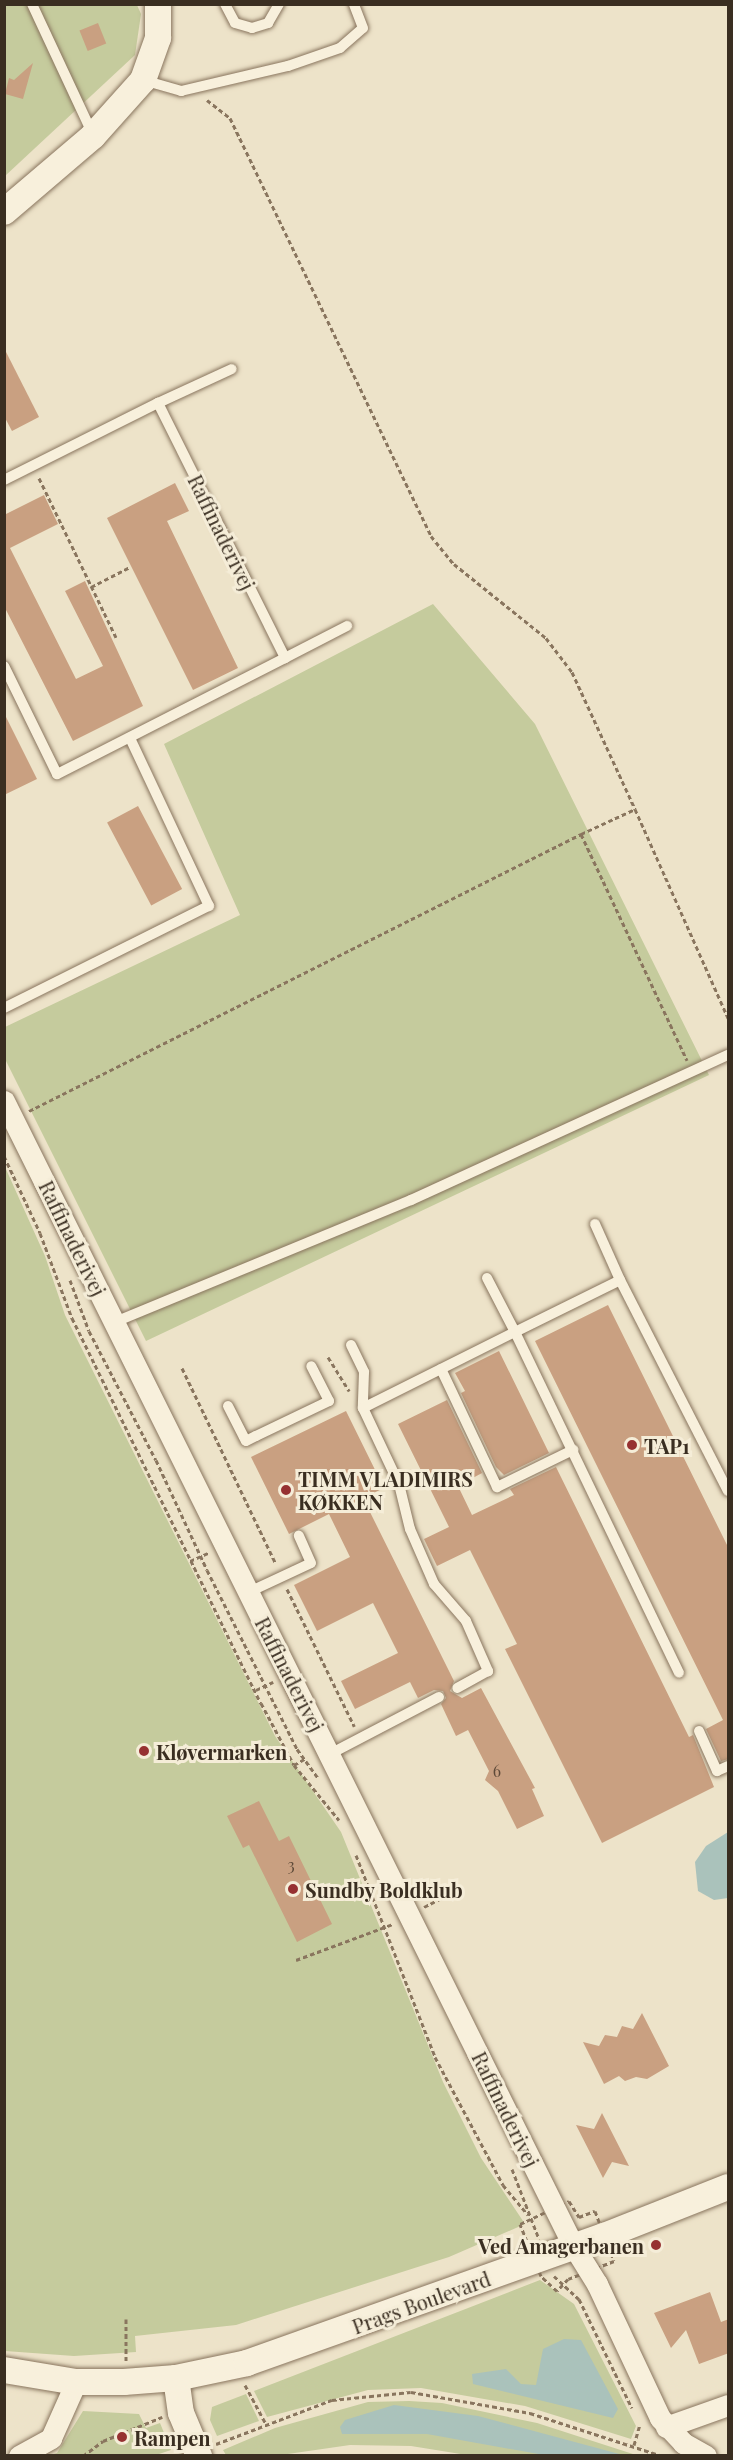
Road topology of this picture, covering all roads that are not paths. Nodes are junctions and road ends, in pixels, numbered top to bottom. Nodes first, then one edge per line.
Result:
1 (32, 4) edge
2 (158, 4) edge
3 (225, 4) edge
4 (279, 4) edge
5 (354, 4) edge
6 (143, 81) junction
7 (93, 136) junction
8 (4, 212) edge
9 (232, 369) dead end
10 (158, 403) junction
11 (4, 480) edge
12 (347, 626) dead end
13 (285, 658) junction
14 (4, 666) edge
15 (130, 738) junction
16 (4, 1008) edge
17 (729, 1055) edge
18 (4, 1101) edge
19 (595, 1224) dead end
20 (487, 1278) dead end
21 (620, 1280) junction
22 (115, 1322) junction
23 (514, 1332) junction
24 (351, 1345) dead end
25 (311, 1366) dead end
26 (441, 1369) junction
27 (228, 1406) dead end
28 (363, 1408) junction
29 (573, 1450) junction
30 (729, 1491) edge
31 (299, 1536) dead end
32 (249, 1592) junction
33 (679, 1673) dead end
34 (457, 1688) dead end
35 (439, 1697) dead end
36 (699, 1731) dead end
37 (330, 1754) junction
38 (729, 1766) edge
39 (729, 2187) edge
40 (574, 2247) junction
41 (4, 2370) edge
42 (177, 2378) junction
43 (76, 2382) junction
44 (729, 2405) edge
45 (666, 2427) junction
46 (195, 2454) edge
47 (19, 2456) edge
48 (706, 2456) edge

1 - 7 lane
2 - 6 street
3 - 4 lane
5 - 6 lane
6 - 7 street
7 - 8 street
9 - 10 lane
10 - 11 lane
10 - 13 lane, Raffinaderivej
12 - 13 lane
13 - 15 lane
14 - 15 lane
15 - 16 lane
17 - 22 lane
18 - 22 street, Raffinaderivej
19 - 21 lane
20 - 23 lane
21 - 23 lane
21 - 30 lane
22 - 32 street, Raffinaderivej
23 - 26 lane
23 - 29 lane
24 - 28 lane
25 - 27 lane
26 - 28 lane
26 - 29 lane
28 - 34 lane
29 - 33 lane
31 - 32 lane
32 - 37 street, Raffinaderivej
35 - 37 lane
36 - 38 lane
37 - 40 street, Raffinaderivej
39 - 40 street, Prags Boulevard
40 - 42 street, Prags Boulevard
40 - 45 street
41 - 43 street, Prags Boulevard
42 - 43 street, Prags Boulevard
42 - 46 street
43 - 47 street
44 - 45 street
45 - 48 street

